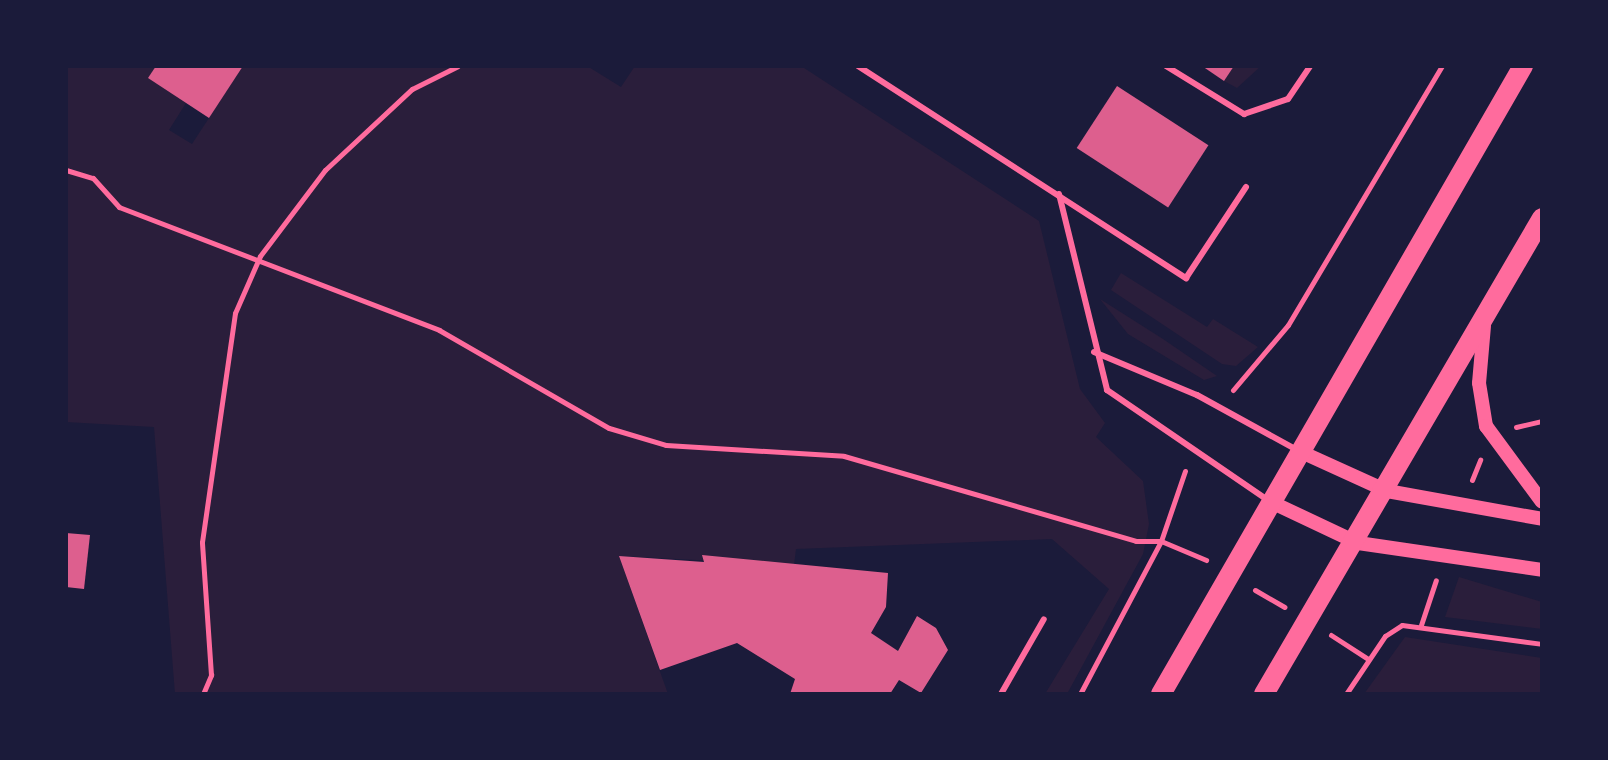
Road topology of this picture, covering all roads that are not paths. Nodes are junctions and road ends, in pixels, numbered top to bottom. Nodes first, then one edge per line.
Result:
1 (858, 66) edge
2 (1166, 66) edge
3 (1310, 66) edge
4 (1523, 66) edge
5 (1246, 187) dead end
6 (1059, 194) junction
7 (1542, 218) edge
8 (1484, 326) junction
9 (1094, 352) junction
10 (1299, 451) junction
11 (1387, 491) junction
12 (1269, 501) junction
13 (1542, 502) edge
14 (1542, 519) edge
15 (1358, 543) junction
16 (1542, 570) edge
17 (1044, 619) dead end
18 (1001, 694) edge
19 (1161, 694) edge
20 (1264, 694) edge

1 - 6 lane
2 - 3 lane
4 - 10 main road
5 - 6 lane
6 - 9 lane
7 - 8 main road
8 - 11 main road
8 - 13 street
9 - 10 lane
9 - 12 lane
10 - 11 street
10 - 12 main road
11 - 14 street
11 - 15 main road
12 - 15 street
12 - 19 main road
15 - 16 street
15 - 20 main road
17 - 18 lane

